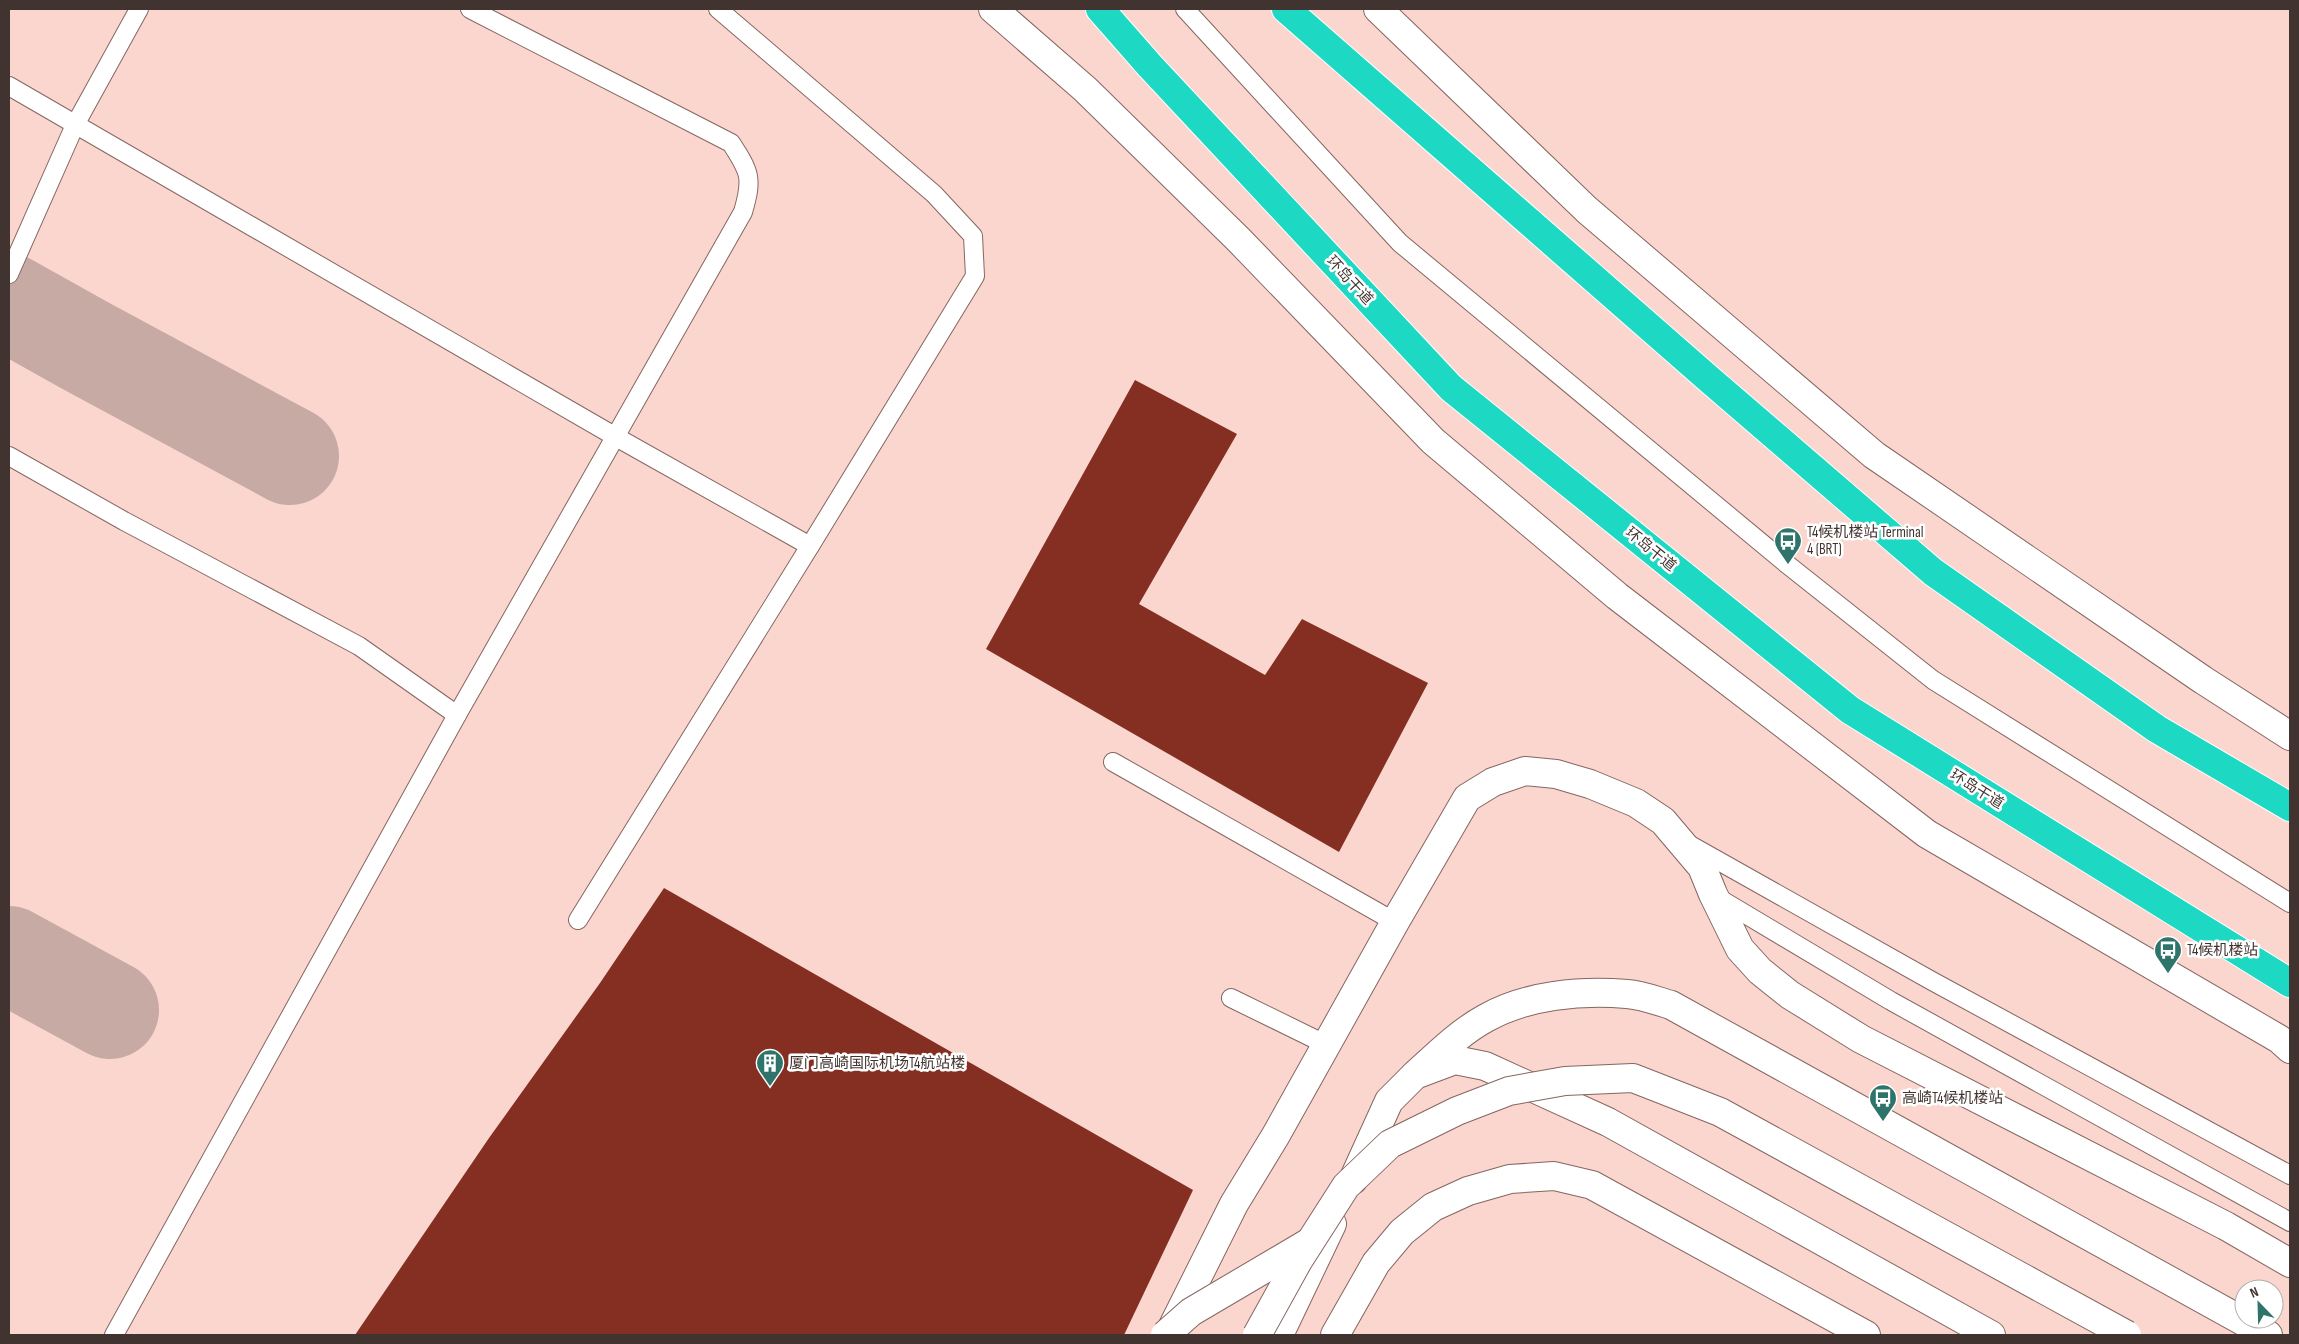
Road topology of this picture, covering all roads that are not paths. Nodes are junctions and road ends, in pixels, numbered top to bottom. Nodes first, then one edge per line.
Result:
1 (139, 9) edge
2 (470, 9) edge
3 (718, 9) edge
4 (993, 9) edge
5 (1100, 9) edge
6 (1185, 9) edge
7 (1286, 9) edge
8 (1378, 9) edge
9 (9, 86) edge
10 (75, 125) junction
11 (9, 274) edge
12 (616, 437) junction
13 (9, 456) edge
14 (810, 546) junction
15 (457, 715) junction
16 (2290, 736) edge
17 (1113, 762) dead end
18 (2290, 807) edge
19 (1680, 840) junction
20 (1712, 894) junction
21 (2290, 903) edge
22 (578, 920) dead end
23 (1395, 922) junction
24 (2290, 983) edge
25 (1231, 998) dead end
26 (2286, 1036) edge
27 (1327, 1045) junction
28 (1415, 1075) junction
29 (2290, 1175) edge
30 (2290, 1222) edge
31 (1312, 1241) junction
32 (2290, 1263) edge
33 (114, 1335) edge
34 (1167, 1335) edge
35 (1257, 1335) edge
36 (1279, 1335) edge
37 (1335, 1335) edge
38 (1866, 1335) edge
39 (1992, 1335) edge
40 (2127, 1335) edge
41 (2268, 1335) edge

1 - 10 lane
2 - 12 lane
3 - 14 lane
4 - 26 street
5 - 24 highway, 环岛干道
6 - 21 lane
7 - 18 highway
8 - 16 street
9 - 10 lane
10 - 11 lane
10 - 12 lane
12 - 14 lane
12 - 15 lane
13 - 15 lane
14 - 22 lane
15 - 33 lane
17 - 23 lane
19 - 20 street
19 - 23 street
19 - 29 lane
20 - 30 lane
20 - 32 street
23 - 27 street
25 - 27 lane
27 - 34 street
28 - 36 street
28 - 39 street
28 - 41 street
31 - 34 street, bridge
31 - 35 street, bridge
31 - 40 street, bridge
37 - 38 street

